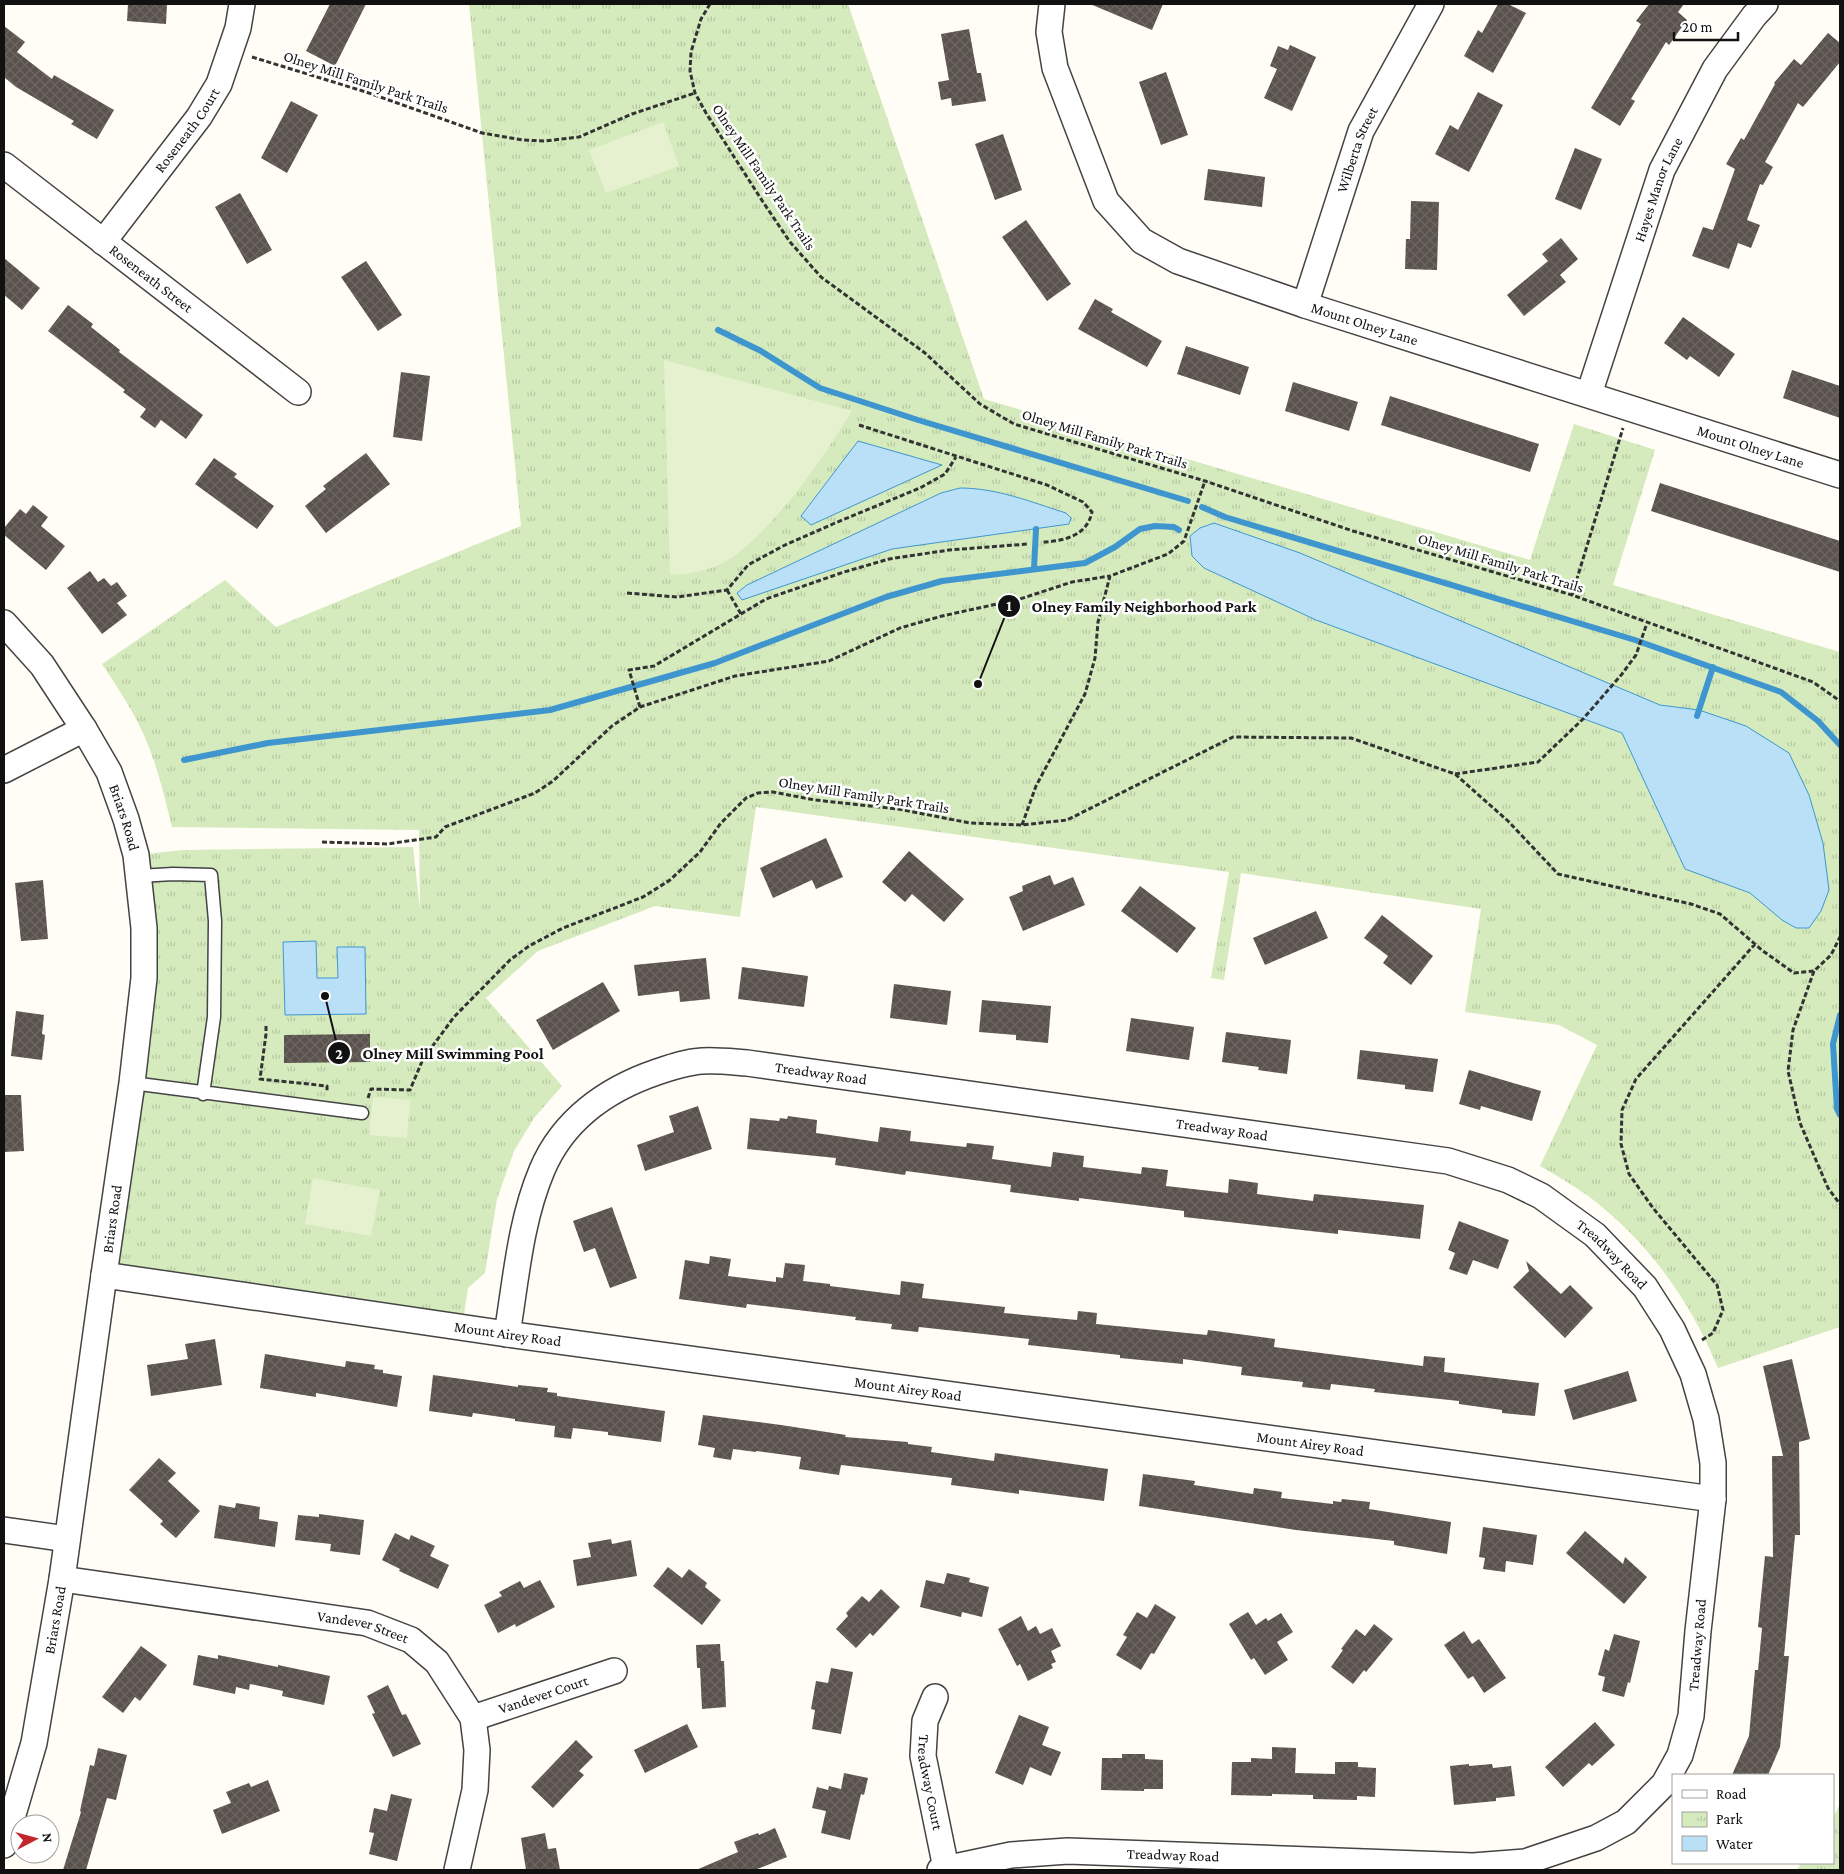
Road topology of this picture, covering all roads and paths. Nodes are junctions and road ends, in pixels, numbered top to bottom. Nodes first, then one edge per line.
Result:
1 (242, 4) edge
2 (710, 4) edge
3 (1052, 4) edge
4 (1431, 4) edge
5 (1765, 4) edge
6 (230, 50) junction
7 (695, 93) junction
8 (4, 165) edge
9 (103, 242) junction
10 (1305, 305) junction
11 (298, 392) dead end
12 (1589, 394) junction
13 (1630, 407) junction
14 (859, 425) dead end
15 (956, 457) junction
16 (1840, 475) edge
17 (1205, 481) junction
18 (1043, 542) dead end
19 (1028, 544) dead end
20 (1110, 576) junction
21 (727, 590) junction
22 (627, 594) dead end
23 (1572, 595) junction
24 (741, 614) junction
25 (4, 623) edge
26 (1647, 623) junction
27 (1840, 701) edge
28 (640, 707) junction
29 (84, 729) junction
30 (4, 770) edge
31 (1455, 774) junction
32 (1022, 825) junction
33 (322, 842) dead end
34 (139, 876) junction
35 (1840, 937) edge
36 (1755, 944) junction
37 (1814, 971) junction
38 (266, 1026) dead end
39 (132, 1083) junction
40 (203, 1094) junction
41 (325, 1108) junction
42 (362, 1113) joint
43 (1840, 1204) edge
44 (104, 1275) junction
45 (507, 1334) junction
46 (1682, 1352) junction
47 (1713, 1499) junction
48 (4, 1530) edge
49 (67, 1539) junction
50 (62, 1579) junction
51 (614, 1671) dead end
52 (935, 1697) dead end
53 (472, 1718) junction
54 (4, 1845) edge
55 (943, 1869) edge
56 (456, 1870) edge

1 - 6 street, Roseneath Court
2 - 7 path, Olney Mill Family Park Trails
3 - 10 street, Mount Olney Lane
4 - 10 street, Wilberta Street
5 - 12 street, Hayes Manor Lane
6 - 7 path, Olney Mill Family Park Trails
6 - 9 street, Roseneath Court
7 - 17 path, Olney Mill Family Park Trails
8 - 9 street, Roseneath Street
9 - 11 street, Roseneath Street
10 - 12 street, Mount Olney Lane
12 - 13 street, Mount Olney Lane
13 - 16 street, Mount Olney Lane
13 - 23 path
14 - 15 path
15 - 18 path
15 - 21 path
17 - 20 path, Olney Mill Family Park Trails
17 - 23 path, Olney Mill Family Park Trails
19 - 24 path
20 - 28 path, Olney Mill Family Park Trails
20 - 32 path
21 - 22 path
21 - 24 path
23 - 26 path, Olney Mill Family Park Trails
24 - 28 path
25 - 29 street, Briars Road
26 - 27 path, Olney Mill Family Park Trails
26 - 31 path, Olney Mill Family Park Trails
28 - 33 path, Olney Mill Family Park Trails
29 - 30 street
29 - 34 street, Briars Road
31 - 32 path, Olney Mill Family Park Trails
31 - 36 path, Olney Mill Family Park Trails
32 - 42 path, Olney Mill Family Park Trails
34 - 39 street, Briars Road
34 - 40 lane
35 - 37 path
36 - 37 path, Olney Mill Family Park Trails
36 - 46 path
37 - 43 path
38 - 41 path
39 - 40 lane
39 - 44 street, Briars Road
40 - 41 lane
41 - 42 lane
44 - 45 street, Mount Airey Road
44 - 49 street, Briars Road
45 - 46 street, Treadway Road
45 - 47 street, Mount Airey Road
46 - 47 street, Treadway Road
47 - 55 street, Treadway Road
48 - 49 street
49 - 50 street, Briars Road
50 - 53 street, Vandever Street
50 - 54 street, Briars Road
51 - 53 street, Vandever Court
52 - 55 street, Treadway Court
53 - 56 street, Vandever Street

